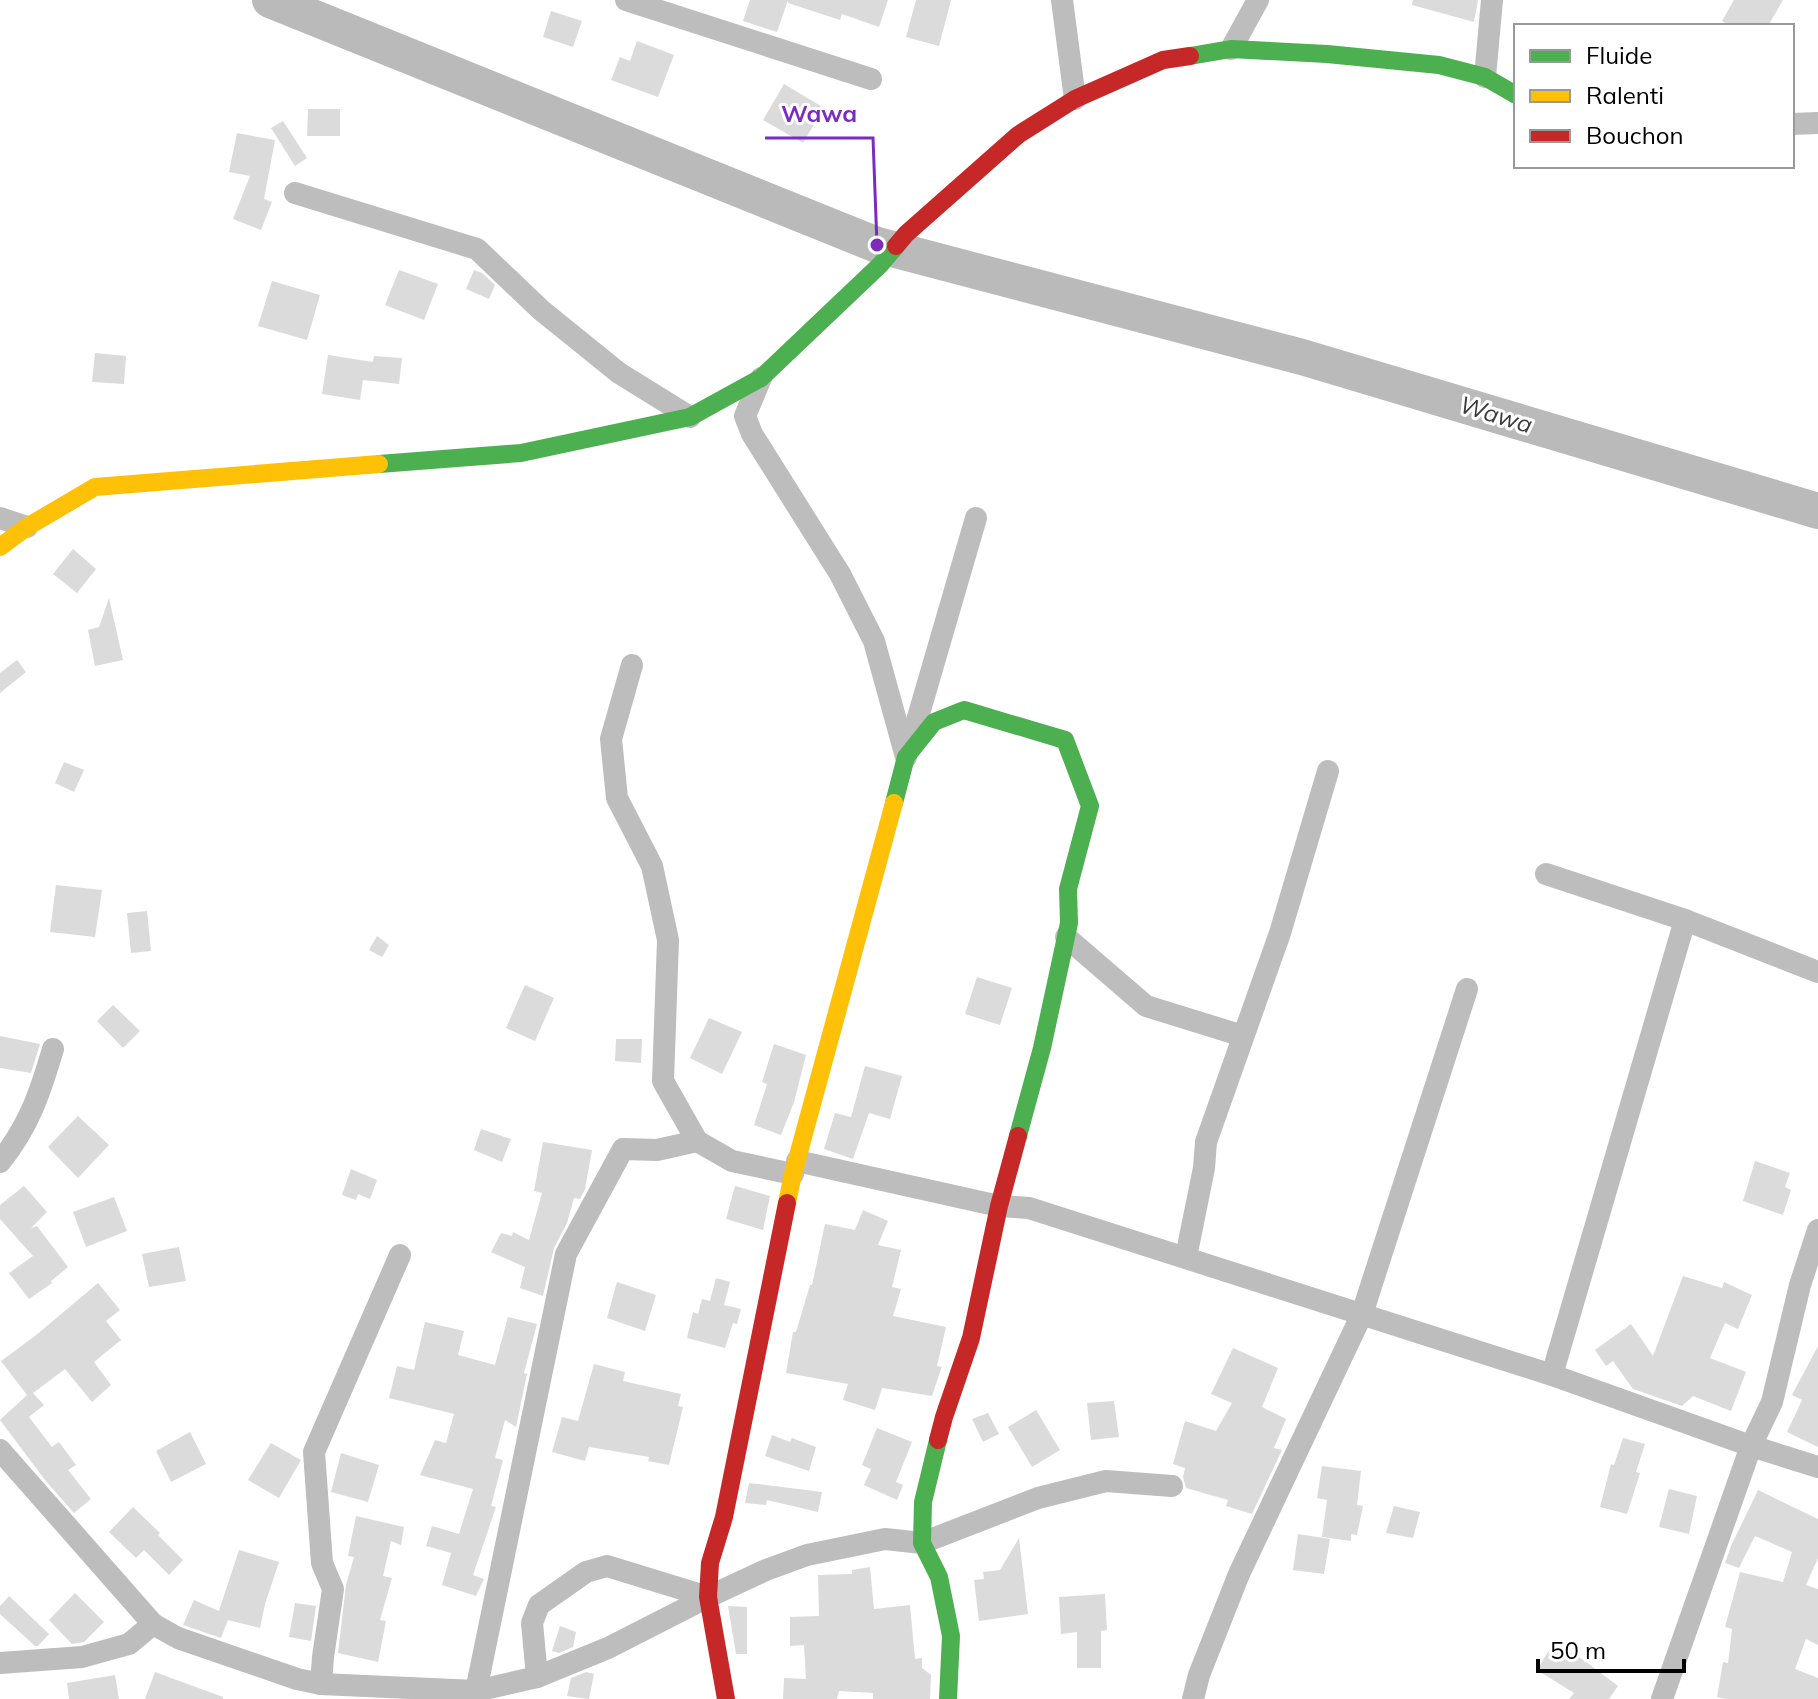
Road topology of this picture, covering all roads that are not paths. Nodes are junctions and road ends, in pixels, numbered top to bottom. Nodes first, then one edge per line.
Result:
1 (626, 0) edge
2 (1062, 0) edge
3 (1258, 0) edge
4 (1492, 0) edge
5 (1231, 49) junction
6 (1485, 77) junction
7 (871, 79) dead end
8 (1514, 94) edge
9 (1075, 99) junction
10 (1818, 123) edge
11 (1794, 124) edge
12 (295, 193) dead end
13 (761, 378) junction
14 (690, 417) junction
15 (0, 518) edge
16 (976, 518) dead end
17 (27, 527) junction
18 (0, 547) edge
19 (632, 665) dead end
20 (906, 757) junction
21 (1328, 771) dead end
22 (1546, 874) dead end
23 (1685, 920) junction
24 (1066, 937) junction
25 (1818, 972) edge
26 (1467, 989) dead end
27 (1243, 1036) junction
28 (53, 1049) dead end
29 (697, 1141) junction
30 (0, 1162) edge
31 (795, 1168) junction
32 (999, 1206) junction
33 (1818, 1230) edge
34 (400, 1255) dead end
35 (1186, 1257) junction
36 (1362, 1314) junction
37 (1552, 1375) junction
38 (1751, 1446) junction
39 (0, 1450) edge
40 (1818, 1467) edge
41 (1172, 1486) dead end
42 (922, 1543) junction
43 (708, 1597) junction
44 (153, 1624) junction
45 (0, 1663) edge
46 (537, 1677) junction
47 (321, 1684) junction
48 (476, 1691) junction
49 (513, 1691) edge
50 (726, 1699) edge
51 (948, 1699) edge
52 (1193, 1699) edge
53 (1662, 1699) edge

1 - 7 street
2 - 9 street
3 - 5 street
4 - 6 street
5 - 6 street
5 - 9 street
6 - 8 street
9 - 13 street
10 - 11 street
12 - 14 street
13 - 14 street
13 - 20 street
14 - 17 street
15 - 17 street
16 - 20 street
17 - 18 street
19 - 29 street
20 - 24 street
20 - 31 street
21 - 27 street
22 - 23 street
23 - 25 street
23 - 37 street
24 - 27 street
24 - 32 street
26 - 36 street
27 - 35 street
28 - 30 street
29 - 31 street
29 - 48 street
31 - 32 street
31 - 43 street
32 - 35 street
32 - 42 street
33 - 38 street
34 - 47 street
35 - 36 street
36 - 37 street
36 - 52 street
37 - 38 street
38 - 40 street
38 - 53 street
39 - 44 street
41 - 42 street
42 - 43 street
42 - 51 street
43 - 46 street
43 - 46 street
43 - 50 street
44 - 45 street
44 - 47 street
46 - 49 street
47 - 48 street
48 - 49 street

